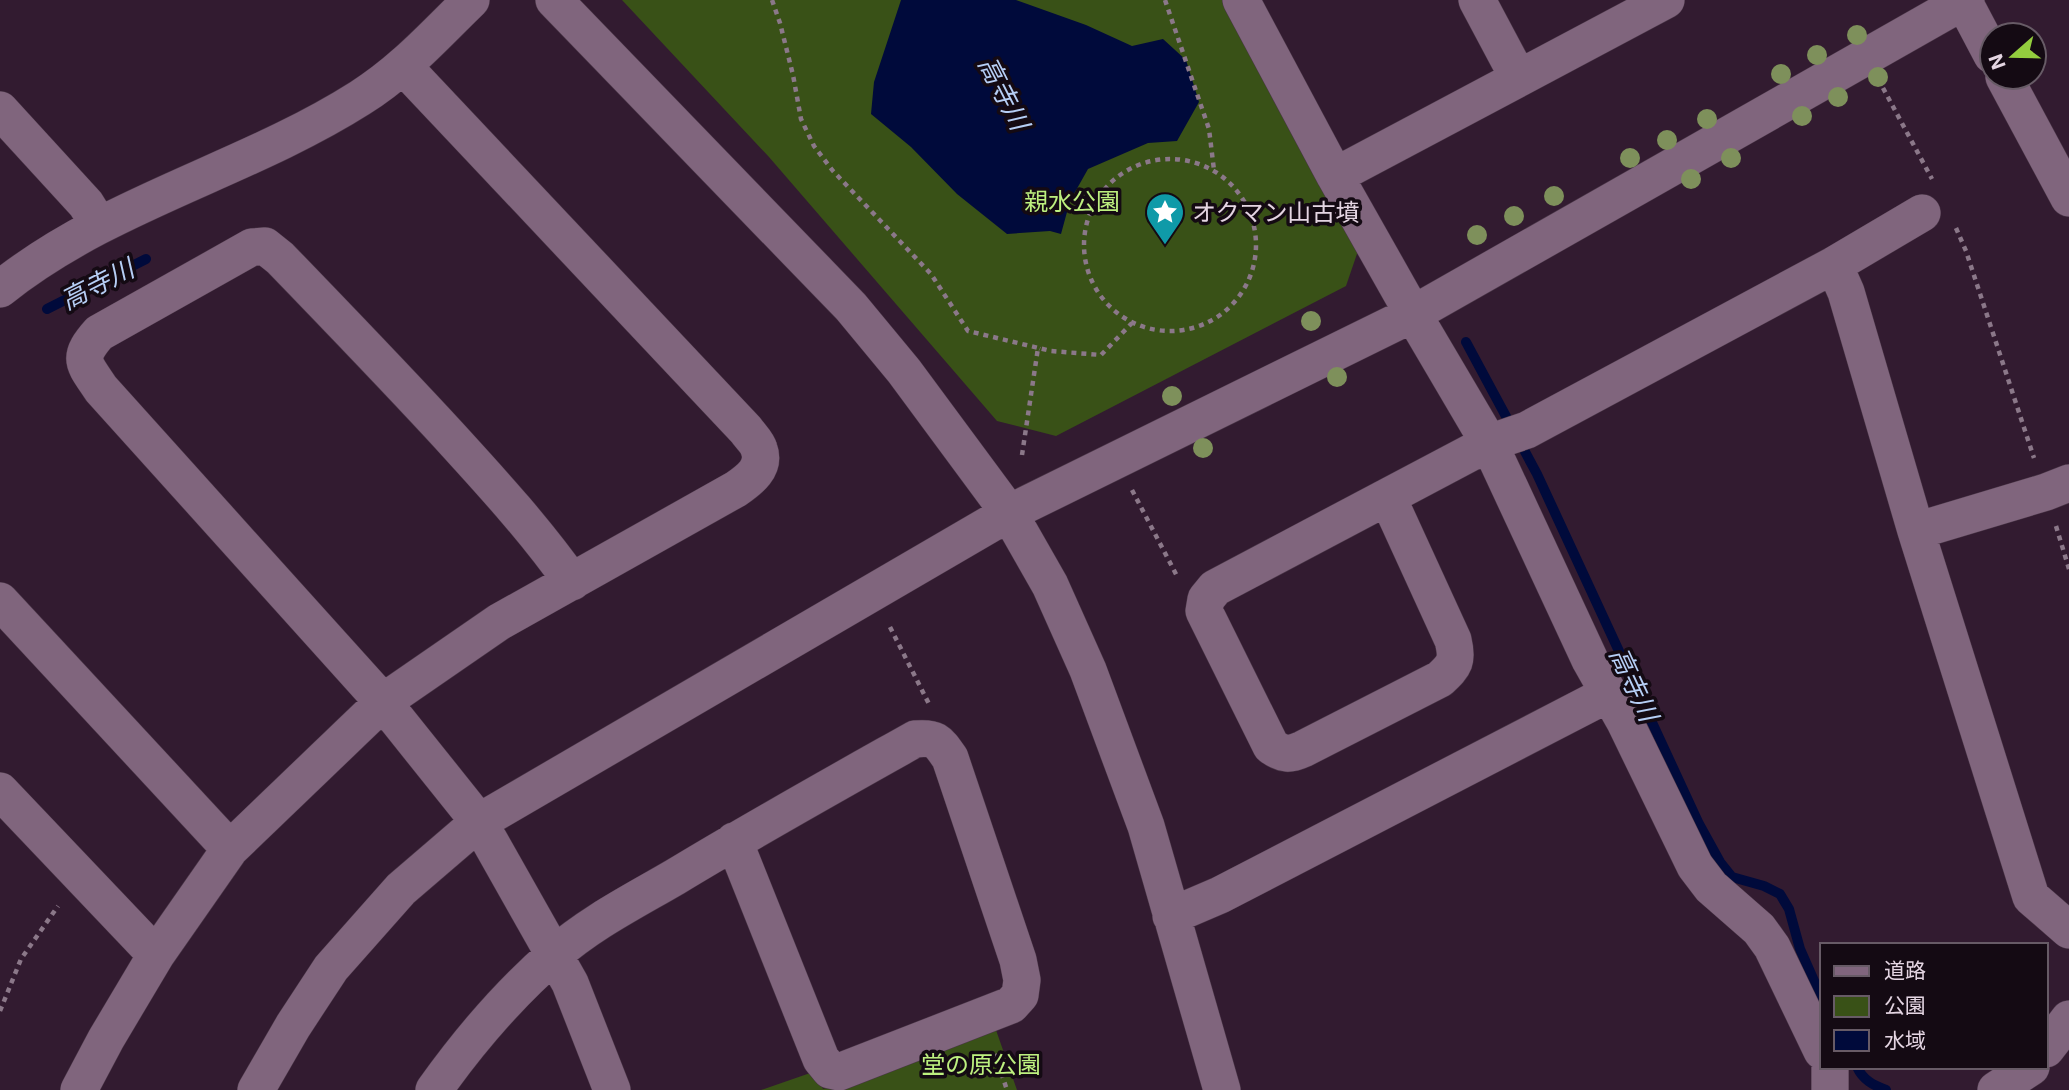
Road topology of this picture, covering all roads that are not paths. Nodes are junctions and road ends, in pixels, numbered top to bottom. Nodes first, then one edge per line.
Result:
1 (471, 0) edge
2 (554, 0) edge
3 (1241, 0) edge
4 (1477, 0) edge
5 (1666, 0) edge
6 (1964, 0) edge
7 (1978, 28) edge
8 (404, 67) junction
9 (1518, 77) junction
10 (2012, 91) edge
11 (6, 130) edge
12 (1335, 176) junction
13 (2069, 198) edge
14 (1938, 210) road end
15 (99, 225) junction
16 (1834, 265) junction
17 (0, 289) edge
18 (1412, 314) junction
19 (1489, 443) junction
20 (2057, 488) edge
21 (1388, 498) junction
22 (1009, 513) junction
23 (1916, 531) junction
24 (572, 582) junction
25 (0, 601) edge
26 (1608, 695) junction
27 (383, 702) junction
28 (1, 795) edge
29 (479, 821) junction
30 (734, 841) junction
31 (230, 849) junction
32 (1171, 916) junction
33 (2069, 930) edge
34 (555, 954) junction
35 (156, 955) junction
36 (2069, 1019) edge
37 (2048, 1046) edge
38 (1820, 1047) edge
39 (1830, 1069) edge
40 (2028, 1069) edge
41 (79, 1090) edge
42 (257, 1090) edge
43 (434, 1090) edge
44 (612, 1090) edge
45 (1222, 1090) edge
46 (1830, 1090) edge
47 (1996, 1090) edge

1 - 8 street
2 - 22 street
3 - 12 street
4 - 9 street
5 - 9 street
6 - 7 street
6 - 18 street
8 - 15 street
8 - 24 street
9 - 12 street
10 - 13 street
11 - 15 street
12 - 18 street
14 - 16 street
15 - 17 street
16 - 19 street
16 - 23 street
18 - 19 street
18 - 22 street
19 - 21 street
19 - 26 street
20 - 23 street
21 - 21 street
22 - 29 street
22 - 32 street
23 - 33 street
24 - 27 street
24 - 27 street
25 - 31 street
26 - 32 street
26 - 38 street
27 - 29 street
27 - 31 street
28 - 35 street
29 - 34 street
29 - 42 street
30 - 30 street
30 - 34 street
31 - 35 street
32 - 45 street
34 - 43 street
34 - 44 street
35 - 41 street
36 - 37 street
39 - 46 street
40 - 47 street

